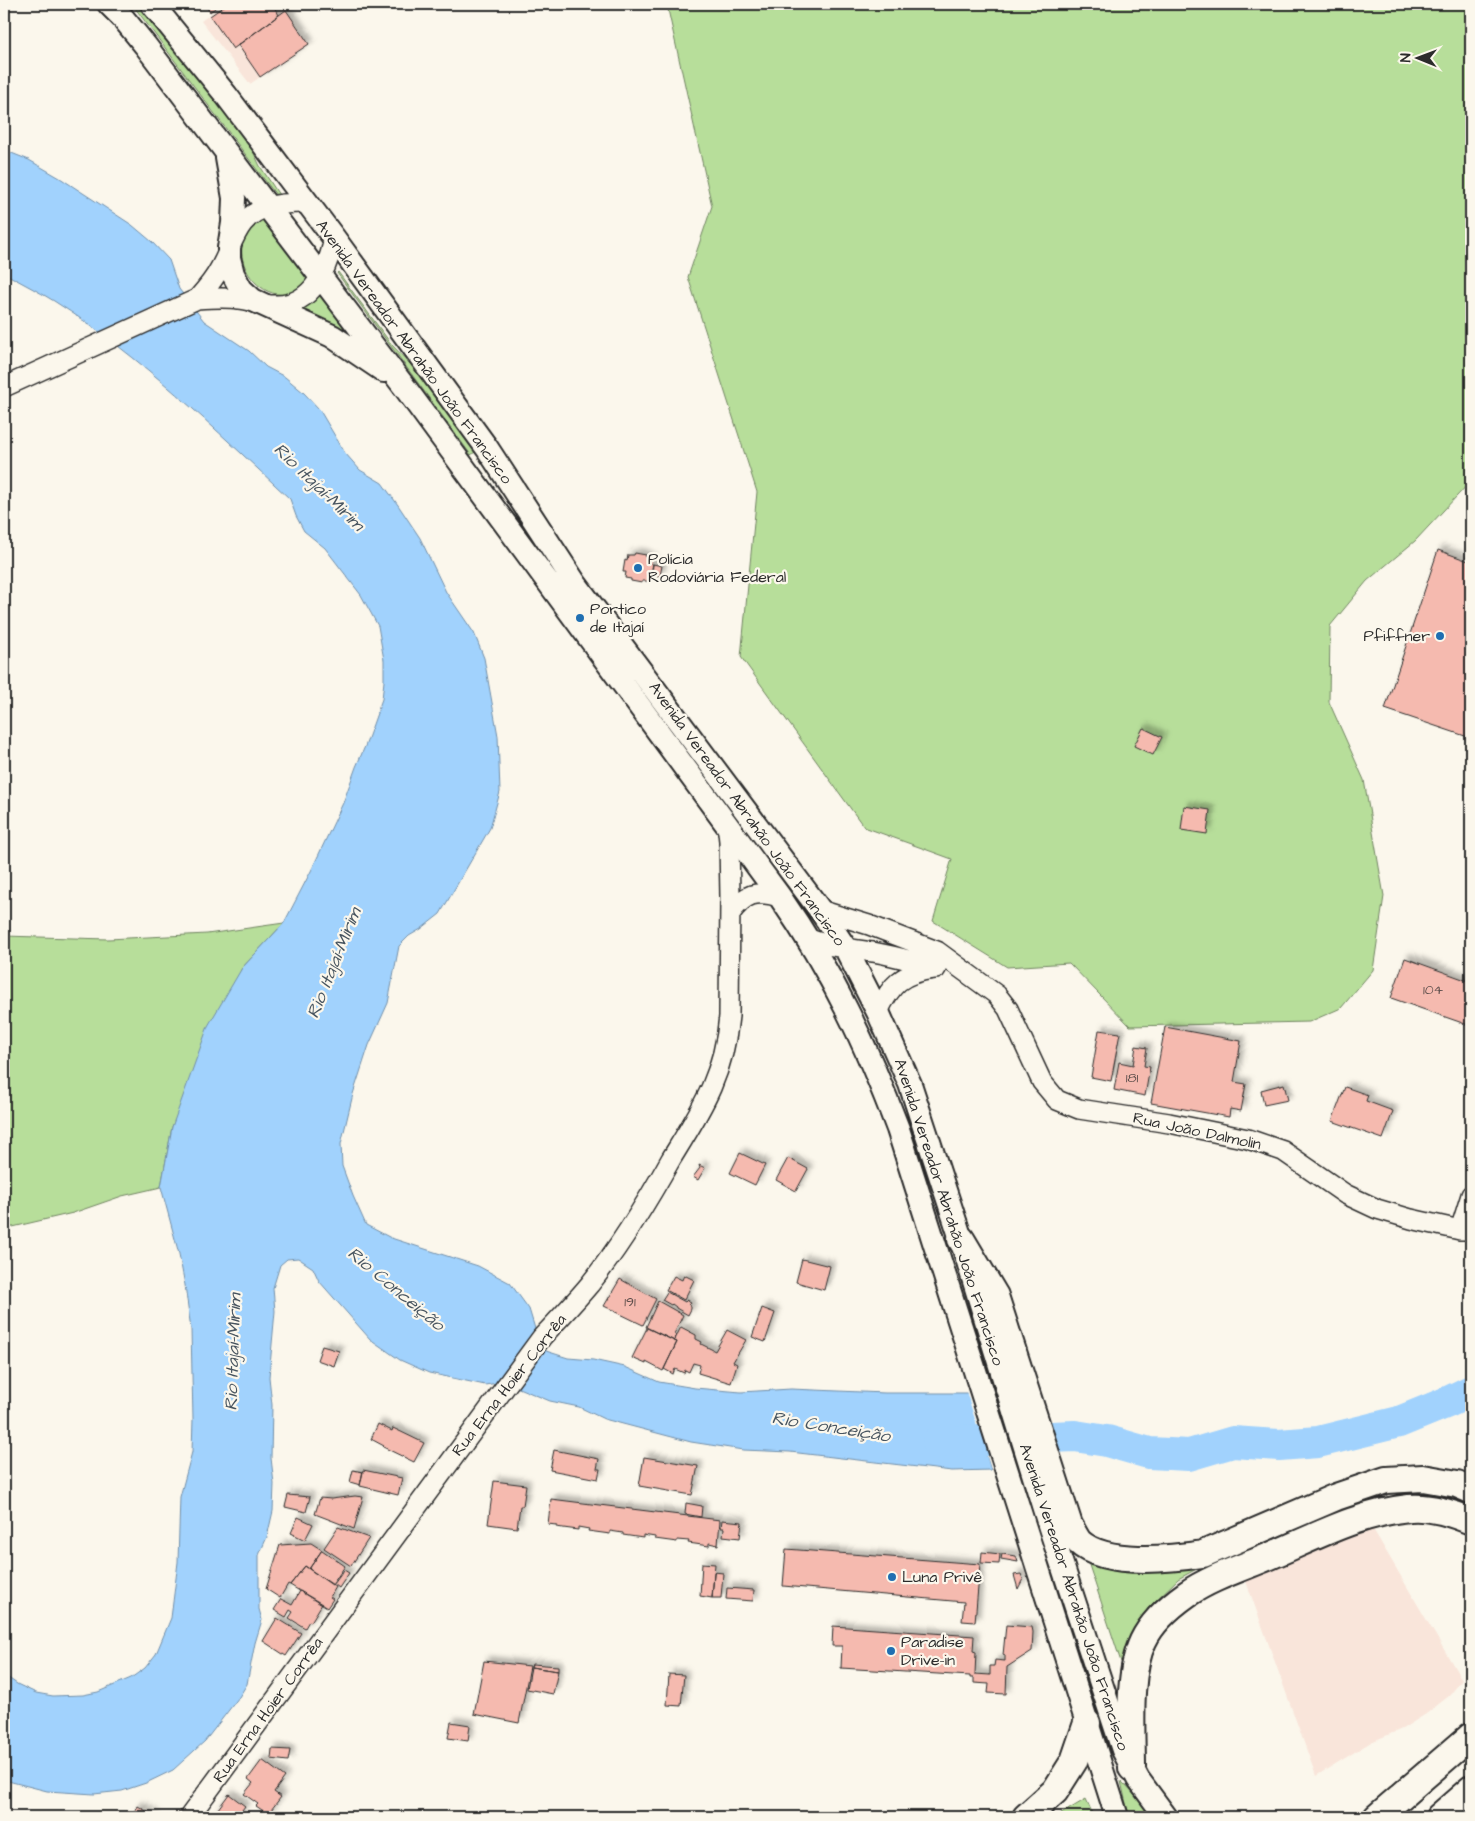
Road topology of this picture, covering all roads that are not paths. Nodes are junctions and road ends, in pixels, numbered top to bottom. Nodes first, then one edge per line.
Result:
1 (109, 4) edge
2 (152, 4) edge
3 (223, 148) junction
4 (306, 202) junction
5 (267, 207) junction
6 (334, 238) junction
7 (229, 248) junction
8 (321, 276) junction
9 (191, 302) junction
10 (261, 303) junction
11 (4, 387) edge
12 (406, 389) junction
13 (727, 822) junction
14 (780, 897) junction
15 (820, 910) junction
16 (730, 914) junction
17 (809, 939) junction
18 (846, 949) junction
19 (936, 969) junction
20 (972, 978) junction
21 (878, 1012) junction
22 (1471, 1195) edge
23 (1466, 1230) edge
24 (961, 1239) joint
25 (1048, 1489) junction
26 (1471, 1490) edge
27 (1471, 1520) edge
28 (1087, 1723) junction
29 (1471, 1736) edge
30 (1132, 1768) junction
31 (1469, 1791) edge
32 (189, 1817) edge
33 (1026, 1817) edge
34 (1117, 1817) edge
35 (1166, 1817) edge
36 (1377, 1817) edge
37 (1439, 1817) edge

1 - 3 main road, Avenida Vereador Abrahão João Francisco
2 - 4 main road, Avenida Vereador Abrahão João Francisco
3 - 5 main road, Avenida Vereador Abrahão João Francisco
3 - 7 main road
4 - 5 street
4 - 6 main road, Avenida Vereador Abrahão João Francisco
5 - 7 street
5 - 8 main road, Avenida Vereador Abrahão João Francisco
6 - 8 street
6 - 15 main road, Avenida Vereador Abrahão João Francisco
7 - 9 street
7 - 10 main road
8 - 10 street
8 - 12 main road, Avenida Vereador Abrahão João Francisco
9 - 10 street
9 - 11 street
10 - 12 main road
12 - 13 main road, Avenida Vereador Abrahão João Francisco
13 - 14 main road, Avenida Vereador Abrahão João Francisco
13 - 16 street, Rua Erna Hoier Corrêa
14 - 16 street
14 - 17 main road, Avenida Vereador Abrahão João Francisco
15 - 18 main road, Avenida Vereador Abrahão João Francisco
15 - 20 street, Rua João Dalmolin
16 - 32 street, Rua Erna Hoier Corrêa
17 - 18 street, Rua João Dalmolin
17 - 28 main road, Avenida Vereador Abrahão João Francisco
18 - 19 street, Rua João Dalmolin
18 - 21 main road, Avenida Vereador Abrahão João Francisco
19 - 20 street, Rua João Dalmolin
19 - 21 street, Rua João Dalmolin
20 - 23 street, Rua João Dalmolin
21 - 24 main road, Avenida Vereador Abrahão João Francisco
22 - 23 street
24 - 25 highway
25 - 26 highway
25 - 30 main road, Avenida Vereador Abrahão João Francisco
27 - 30 highway
28 - 33 highway
28 - 34 main road, Avenida Vereador Abrahão João Francisco
29 - 36 highway
30 - 35 main road, Avenida Vereador Abrahão João Francisco
31 - 37 highway

